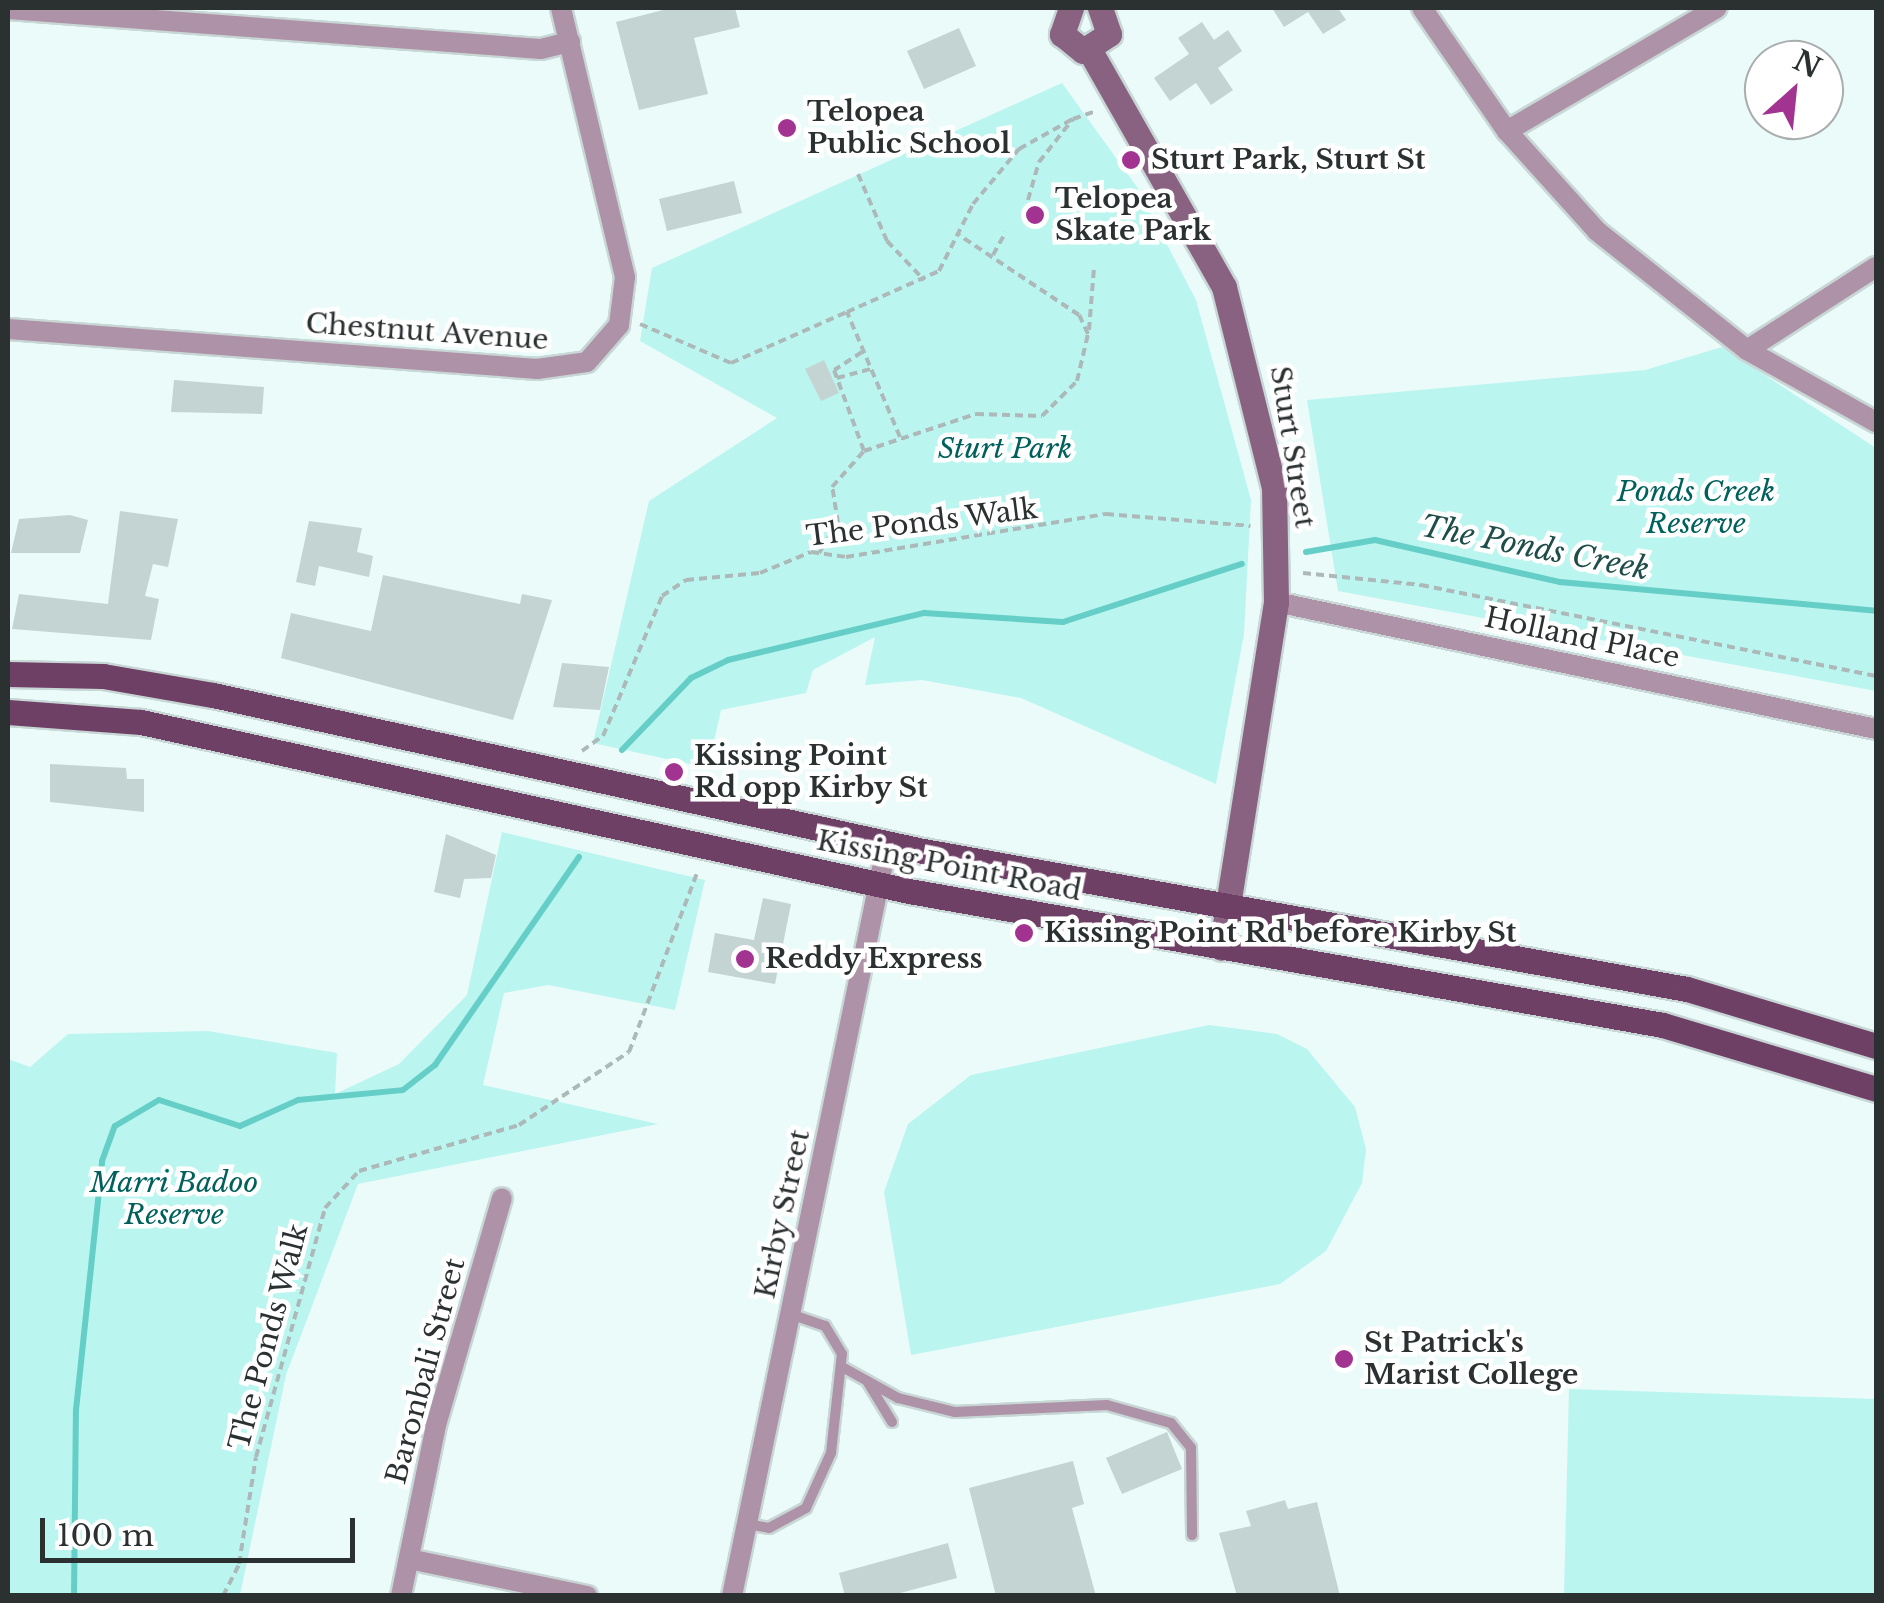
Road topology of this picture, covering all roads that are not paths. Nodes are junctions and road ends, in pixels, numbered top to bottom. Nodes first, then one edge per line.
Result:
1 (562, 8) edge
2 (1422, 8) edge
3 (1717, 8) edge
4 (8, 9) edge
5 (1065, 10) edge
6 (1113, 12) edge
7 (570, 42) junction
8 (1090, 51) junction
9 (1507, 130) junction
10 (1876, 268) edge
11 (8, 329) edge
12 (1747, 350) junction
13 (1876, 422) edge
14 (1276, 602) junction
15 (8, 674) edge
16 (8, 712) edge
17 (1876, 729) edge
18 (887, 844) junction
19 (880, 884) junction
20 (1228, 905) junction
21 (1221, 948) junction
22 (1876, 1046) edge
23 (1876, 1088) edge
24 (502, 1198) dead end
25 (790, 1314) junction
26 (844, 1368) junction
27 (866, 1380) junction
28 (892, 1422) dead end
29 (747, 1524) junction
30 (1192, 1535) dead end
31 (409, 1559) junction
32 (401, 1596) edge
33 (588, 1596) edge
34 (732, 1596) edge

1 - 7 street
2 - 9 street
3 - 9 street
4 - 7 street
5 - 8 street, Sturt Street
6 - 8 street
7 - 11 street, Chestnut Avenue
8 - 14 street, Sturt Street
9 - 12 street
10 - 12 street
12 - 13 street
14 - 17 street, Holland Place
14 - 20 street, Sturt Street
15 - 18 main road, Kissing Point Road
16 - 19 main road, Kissing Point Road
18 - 19 street, Kirby Street
18 - 20 main road, Kissing Point Road
19 - 21 main road, Kissing Point Road
19 - 25 street, Kirby Street
20 - 21 street, Sturt Street
20 - 22 main road, Kissing Point Road
21 - 23 main road, Kissing Point Road
24 - 31 street, Baronbali Street
25 - 26 lane
25 - 29 street, Kirby Street
26 - 27 lane
26 - 29 lane
27 - 28 lane
27 - 30 lane
29 - 34 street, Kirby Street
31 - 32 street, Baronbali Street
31 - 33 street

